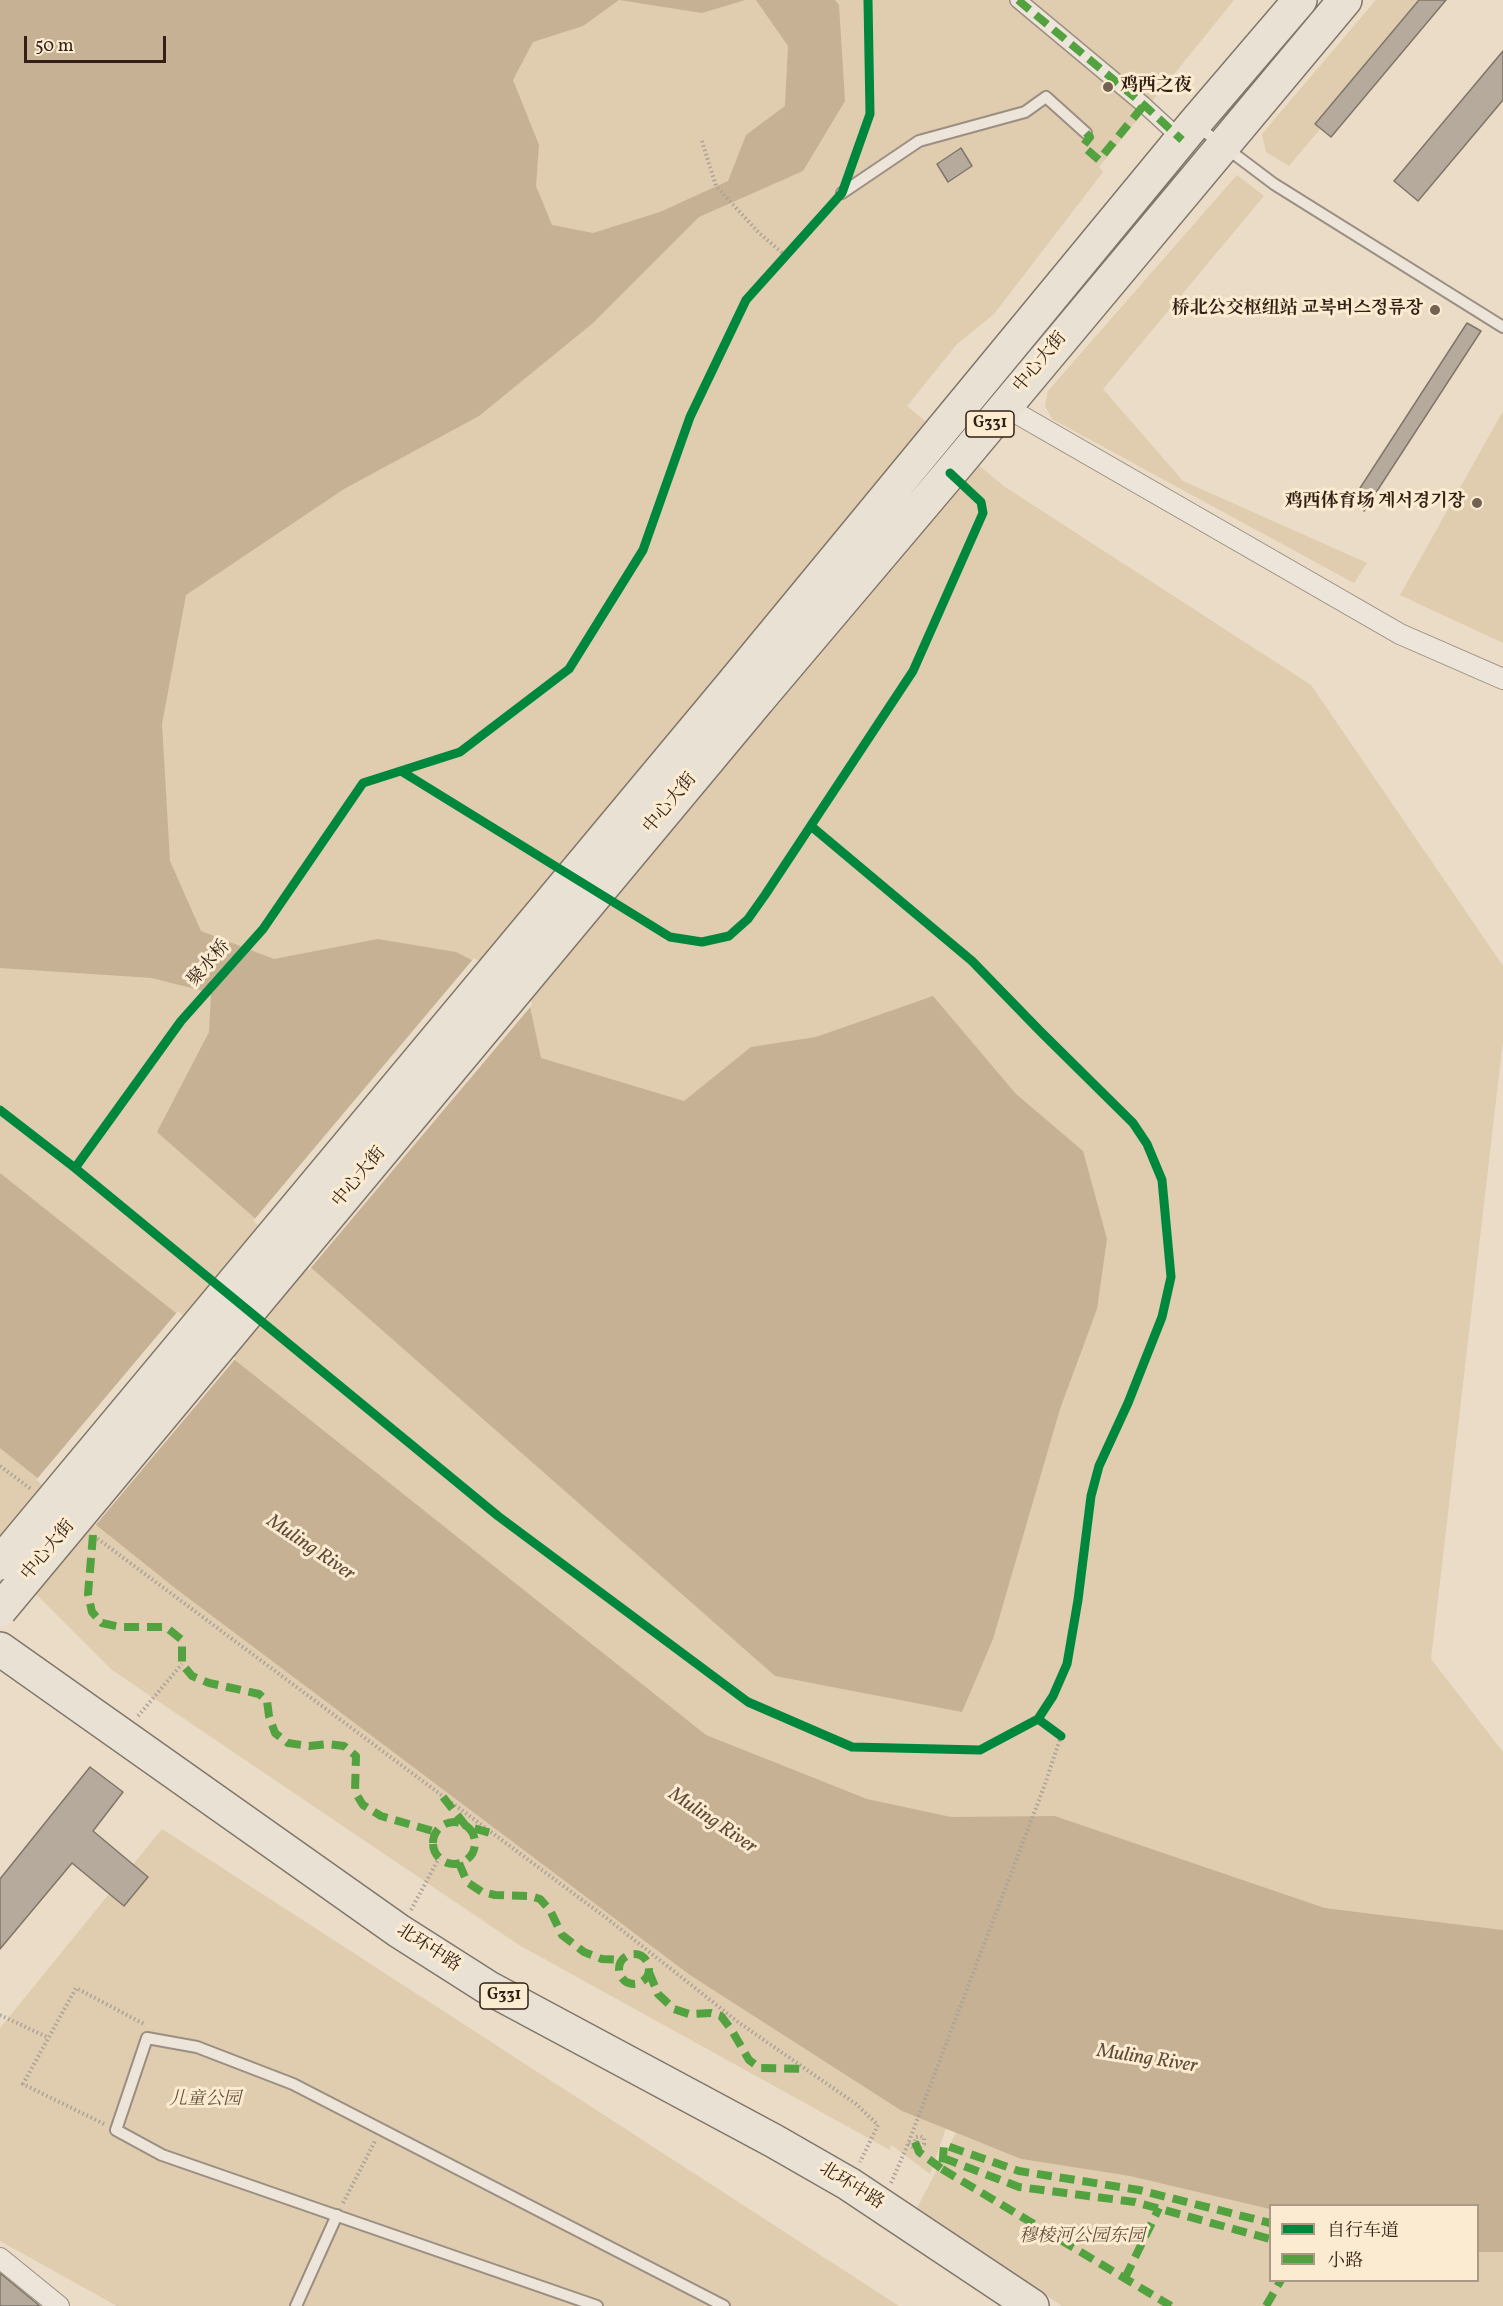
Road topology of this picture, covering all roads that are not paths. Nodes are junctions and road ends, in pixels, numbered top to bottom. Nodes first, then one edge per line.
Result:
1 (1018, 0) edge
2 (1300, 0) edge
3 (1345, 0) edge
4 (1188, 132) junction
5 (1086, 133) dead end
6 (1222, 147) junction
7 (842, 193) dead end
8 (1503, 327) edge
9 (1004, 406) junction
10 (1503, 679) edge
11 (746, 691) junction
12 (0, 1563) edge
13 (0, 1610) edge
14 (0, 1649) edge
15 (0, 1666) edge
16 (337, 2215) junction
17 (0, 2258) edge
18 (59, 2306) edge
19 (296, 2306) edge
20 (597, 2306) edge
21 (724, 2306) edge
22 (999, 2306) edge
23 (1032, 2306) edge

1 - 4 street
2 - 4 highway, 中心大街 / G331
3 - 6 highway, 中心大街 / G331
4 - 6 lane
4 - 11 highway, 中心大街 / G331
5 - 7 lane
6 - 8 lane
6 - 9 highway, 中心大街 / G331
9 - 10 street
9 - 11 highway, 中心大街 / G331
11 - 12 highway, 中心大街, bridge
11 - 13 highway, 中心大街, bridge
14 - 23 highway, 北环中路 / G331
15 - 22 highway, 北环中路 / G331
16 - 19 lane
16 - 20 lane
16 - 21 lane
17 - 18 street

